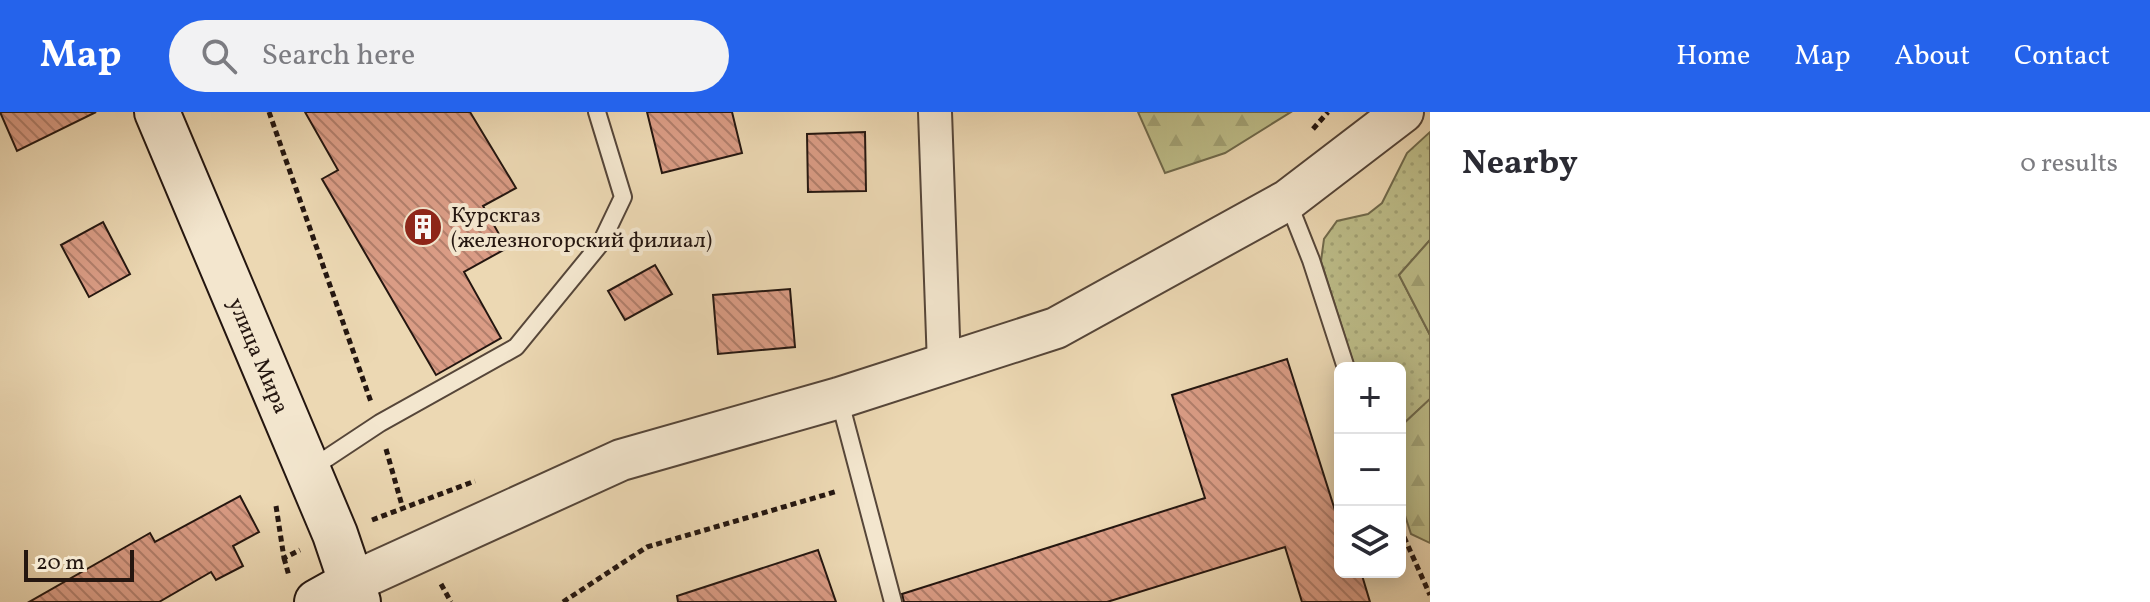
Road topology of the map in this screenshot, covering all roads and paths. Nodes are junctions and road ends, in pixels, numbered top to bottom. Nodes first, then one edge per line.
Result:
1 (157, 112) edge
2 (269, 112) edge
3 (597, 112) edge
4 (935, 112) edge
5 (1328, 112) edge
6 (1403, 112) edge
7 (1308, 135) dead end
8 (1288, 200) junction
9 (1344, 362) edge
10 (944, 365) junction
11 (839, 398) junction
12 (379, 425) junction
13 (308, 471) junction
14 (475, 481) dead end
15 (861, 484) junction
16 (403, 507) junction
17 (1406, 541) edge
18 (415, 552) junction
19 (1430, 595) edge
20 (342, 596) edge
21 (451, 602) edge
22 (563, 602) edge
23 (893, 602) edge

1 - 13 main road, улица Мира
2 - 12 path
3 - 12 lane
4 - 10 street
5 - 7 path
6 - 8 street
8 - 9 lane
8 - 10 street
10 - 11 street
11 - 15 lane
11 - 18 street
12 - 13 lane
12 - 16 path
13 - 20 main road, улица Мира
14 - 16 path
15 - 22 path
15 - 23 lane
16 - 18 path
17 - 19 path
18 - 20 street
18 - 21 path

